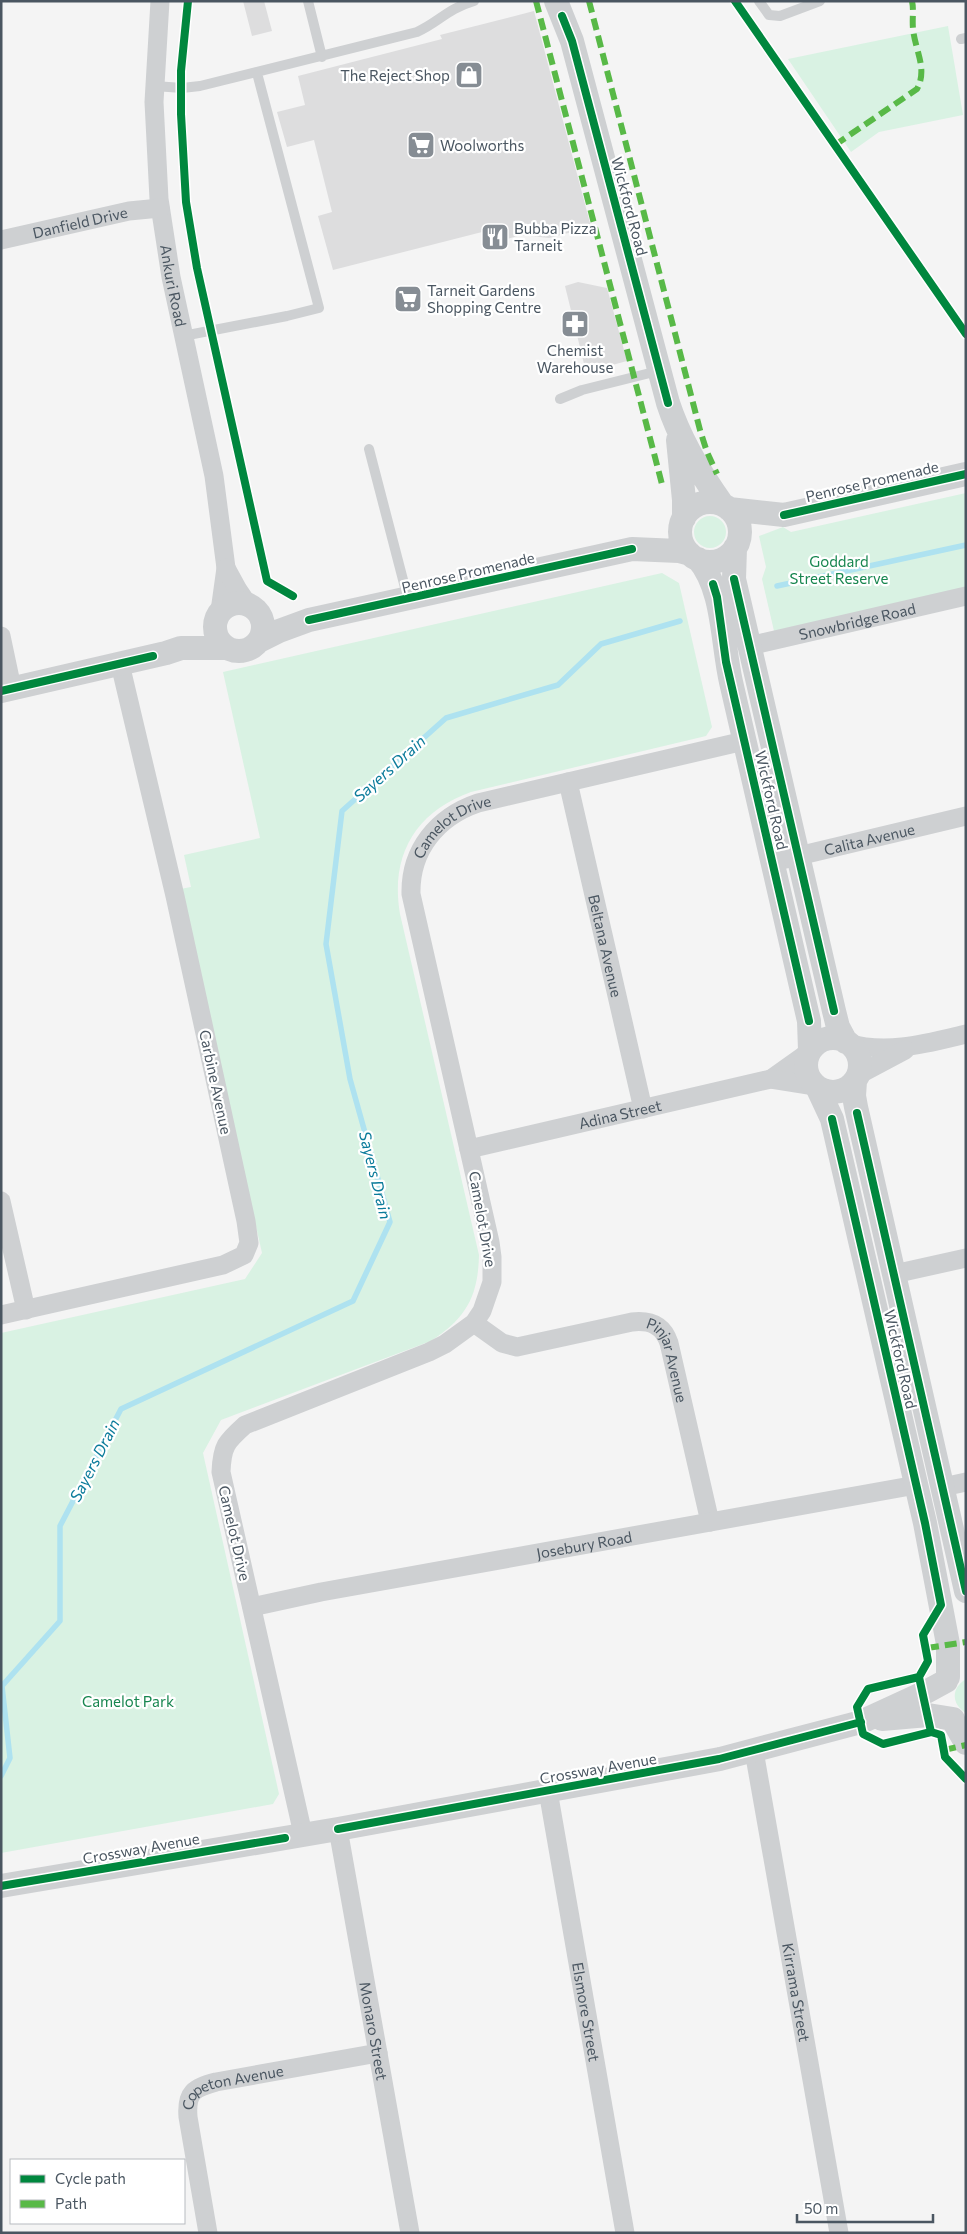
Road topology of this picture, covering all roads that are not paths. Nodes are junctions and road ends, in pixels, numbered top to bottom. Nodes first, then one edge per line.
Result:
1 (160, 1) edge
2 (308, 1) edge
3 (474, 1) edge
4 (556, 1) edge
5 (568, 1) edge
6 (759, 1) edge
7 (820, 1) edge
8 (572, 41) junction
9 (322, 57) junction
10 (257, 73) junction
11 (154, 86) junction
12 (160, 208) junction
13 (1, 240) edge
14 (183, 336) junction
15 (658, 371) junction
16 (560, 399) dead end
17 (676, 428) junction
18 (369, 449) dead end
19 (966, 474) edge
20 (725, 507) junction
21 (784, 515) junction
22 (684, 518) junction
23 (736, 546) junction
24 (632, 549) junction
25 (694, 557) junction
26 (226, 568) junction
27 (966, 596) edge
28 (408, 600) junction
29 (251, 607) junction
30 (219, 614) junction
31 (309, 620) junction
32 (1, 636) edge
33 (259, 641) junction
34 (749, 646) junction
35 (180, 648) junction
36 (226, 648) junction
37 (120, 664) junction
38 (7, 689) edge
39 (744, 741) junction
40 (568, 782) junction
41 (966, 816) edge
42 (797, 855) junction
43 (773, 862) junction
44 (966, 1034) edge
45 (847, 1042) junction
46 (910, 1047) junction
47 (809, 1051) junction
48 (857, 1078) junction
49 (771, 1079) junction
50 (817, 1088) junction
51 (643, 1109) junction
52 (469, 1149) junction
53 (1, 1201) edge
54 (966, 1258) edge
55 (894, 1274) junction
56 (869, 1281) junction
57 (26, 1310) junction
58 (1, 1315) edge
59 (474, 1322) junction
60 (954, 1484) edge
61 (916, 1485) junction
62 (710, 1522) junction
63 (966, 1591) edge
64 (252, 1607) junction
65 (953, 1674) edge
66 (957, 1721) edge
67 (860, 1722) junction
68 (966, 1743) edge
69 (754, 1751) junction
70 (548, 1791) junction
71 (338, 1829) junction
72 (303, 1834) junction
73 (1, 1886) edge
74 (378, 2053) junction
75 (208, 2233) edge
76 (410, 2233) edge
77 (625, 2233) edge
78 (839, 2233) edge

1 - 11 street, Ankuri Road
2 - 9 lane
3 - 9 lane
4 - 8 street, Wickford Road
5 - 8 street, Wickford Road
6 - 7 lane
8 - 15 street, Wickford Road
9 - 10 lane
10 - 11 lane
10 - 14 lane
11 - 12 street, Ankuri Road
12 - 13 street, Danfield Drive
12 - 14 street, Ankuri Road
14 - 26 street, Ankuri Road
15 - 16 lane
15 - 17 street, Wickford Road
17 - 20 street, Wickford Road
17 - 22 street, Wickford Road
18 - 28 lane
19 - 21 street, Penrose Promenade
20 - 21 street, Penrose Promenade
20 - 22 street
20 - 23 street
21 - 23 street, Penrose Promenade
22 - 24 street, Penrose Promenade
22 - 25 street
23 - 25 street
23 - 34 street, Wickford Road
24 - 25 street, Penrose Promenade
24 - 28 street, Penrose Promenade
25 - 39 street, Wickford Road
26 - 29 street, Ankuri Road
26 - 30 street, Ankuri Road
27 - 34 street, Snowbridge Road
28 - 31 street, Penrose Promenade
29 - 30 street
29 - 31 street, Penrose Promenade
29 - 33 street
30 - 35 street
30 - 36 street
31 - 33 street, Penrose Promenade
32 - 38 street
33 - 36 street
34 - 42 street, Wickford Road
35 - 36 street
35 - 37 street
37 - 38 street
37 - 57 street, Carbine Avenue
39 - 40 street, Camelot Drive
39 - 43 street, Wickford Road
40 - 51 street, Beltana Avenue
40 - 52 street, Camelot Drive
41 - 42 street, Calita Avenue
42 - 43 street, Calita Avenue
42 - 45 street, Wickford Road
43 - 47 street, Wickford Road
44 - 46 street
45 - 46 street
45 - 47 street
45 - 48 street
46 - 48 street
47 - 49 street, Adina Street
47 - 50 street
48 - 50 street
48 - 55 street, Wickford Road
49 - 50 street, Adina Street
49 - 51 street, Adina Street
50 - 56 street, Wickford Road
51 - 52 street, Adina Street
52 - 59 street, Camelot Drive
53 - 57 street
54 - 55 street
55 - 56 street
55 - 60 street, Wickford Road
56 - 61 street, Wickford Road
57 - 58 street, Carbine Avenue
59 - 62 street, Pinjar Avenue
59 - 64 street, Camelot Drive
60 - 63 street, Wickford Road
61 - 62 street, Josebury Road
61 - 65 street, Wickford Road
62 - 64 street, Josebury Road
64 - 72 street, Camelot Drive
65 - 66 street, Wickford Road
65 - 67 street, Crossway Avenue
66 - 67 street, Crossway Avenue
66 - 68 street, Wickford Road
67 - 69 street, Crossway Avenue
69 - 70 street, Crossway Avenue
69 - 78 street, Kirrama Street
70 - 71 street, Crossway Avenue
70 - 77 street, Elsmore Street
71 - 72 street, Crossway Avenue
71 - 74 street, Monaro Street
72 - 73 street, Crossway Avenue
74 - 75 street, Copeton Avenue
74 - 76 street, Monaro Street

